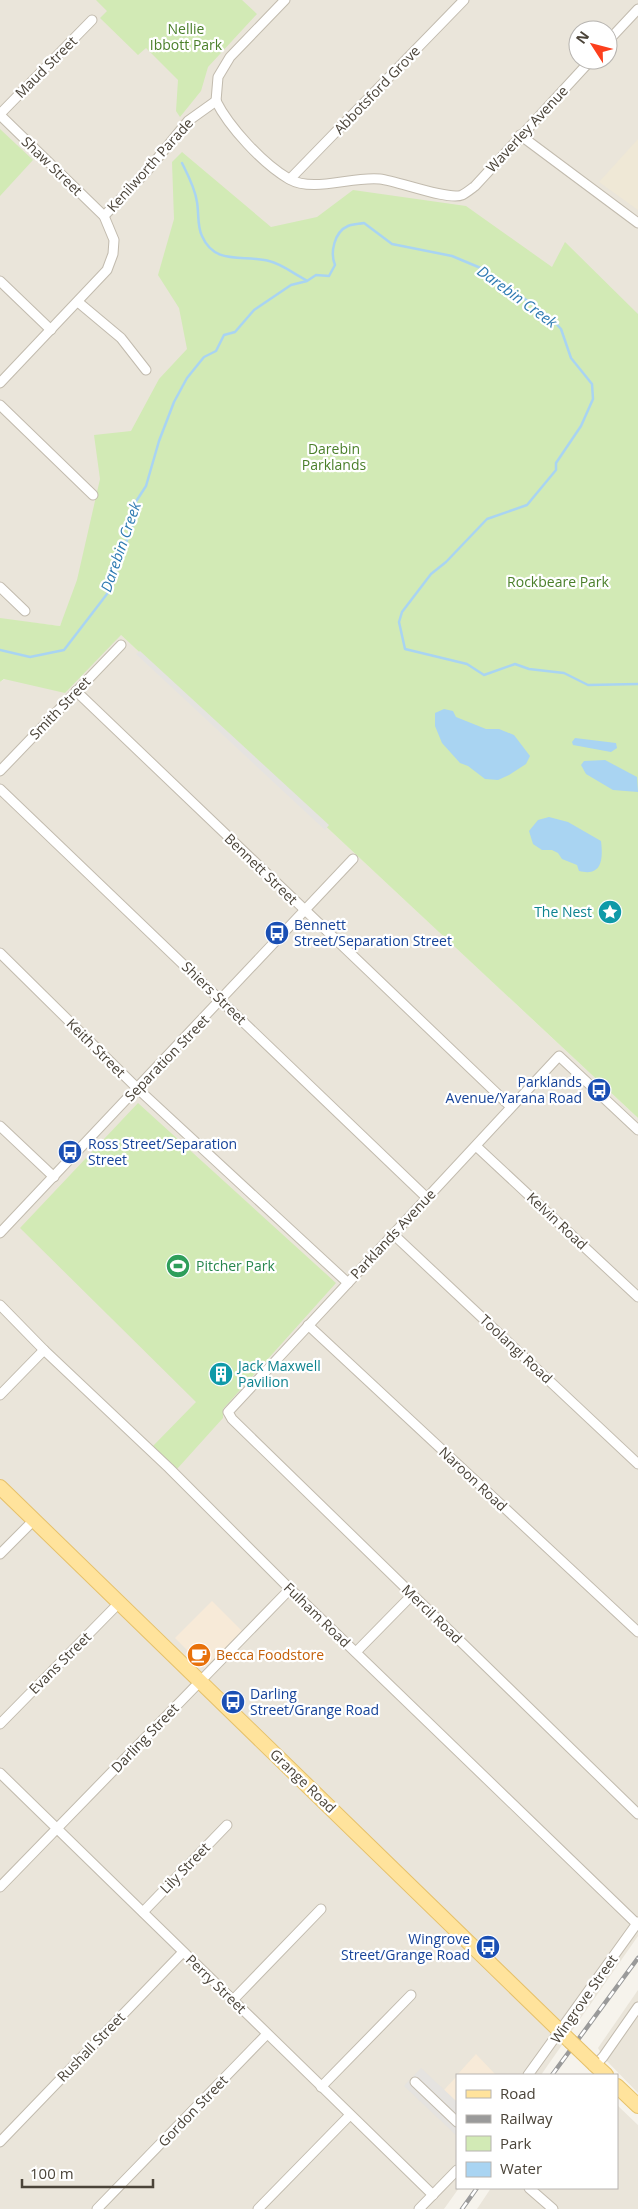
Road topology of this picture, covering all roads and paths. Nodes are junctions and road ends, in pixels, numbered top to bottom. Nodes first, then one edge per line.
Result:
1 (286, 0) edge
2 (464, 0) edge
3 (638, 10) edge
4 (92, 20) dead end
5 (618, 31) edge
6 (582, 70) edge
7 (216, 101) junction
8 (0, 114) edge
9 (520, 135) junction
10 (290, 179) junction
11 (104, 216) junction
12 (638, 223) edge
13 (0, 281) edge
14 (78, 302) junction
15 (50, 330) junction
16 (146, 370) dead end
17 (0, 383) edge
18 (0, 405) edge
19 (93, 495) dead end
20 (0, 586) edge
21 (25, 611) dead end
22 (121, 645) dead end
23 (76, 691) junction
24 (0, 771) edge
25 (0, 789) edge
26 (353, 859) dead end
27 (305, 912) junction
28 (0, 953) edge
29 (222, 1000) junction
30 (138, 1089) junction
31 (511, 1108) junction
32 (0, 1126) edge
33 (638, 1130) edge
34 (476, 1146) junction
35 (54, 1177) junction
36 (427, 1198) junction
37 (0, 1233) edge
38 (393, 1234) junction
39 (348, 1283) junction
40 (638, 1297) edge
41 (0, 1305) edge
42 (308, 1325) junction
43 (44, 1350) junction
44 (0, 1395) edge
45 (228, 1412) joint
46 (638, 1464) edge
47 (0, 1487) edge
48 (34, 1520) junction
49 (0, 1554) edge
50 (290, 1589) junction
51 (412, 1595) junction
52 (120, 1602) junction
53 (638, 1632) edge
54 (356, 1652) junction
55 (200, 1681) junction
56 (0, 1724) edge
57 (0, 1773) edge
58 (638, 1814) edge
59 (227, 1825) dead end
60 (57, 1827) junction
61 (0, 1887) edge
62 (321, 1909) dead end
63 (143, 1912) junction
64 (637, 1923) edge
65 (183, 1952) junction
66 (410, 1995) dead end
67 (233, 2000) junction
68 (638, 2007) edge
69 (267, 2034) junction
70 (565, 2037) junction
71 (595, 2064) junction
72 (529, 2074) edge
73 (605, 2074) edge
74 (415, 2082) dead end
75 (321, 2087) junction
76 (618, 2087) edge
77 (638, 2106) edge
78 (350, 2115) junction
79 (456, 2121) edge
80 (0, 2142) edge
81 (456, 2171) edge
82 (530, 2189) edge
83 (433, 2195) junction
84 (97, 2209) edge
85 (258, 2209) edge
86 (419, 2209) edge
87 (553, 2209) edge

1 - 7 street
2 - 10 street, Abbotsford Grove
3 - 5 street
4 - 8 street, Maud Street
6 - 9 street, Waverley Avenue
7 - 10 street
7 - 11 street, Kenilworth Parade
8 - 11 street, Shaw Street
9 - 10 street, Waverley Avenue
9 - 12 street
11 - 14 street
13 - 15 street
14 - 15 street
14 - 16 street
15 - 17 street
18 - 19 street
20 - 21 street
22 - 23 street, Smith Street
23 - 24 street, Smith Street
23 - 27 street, Bennett Street
25 - 29 street, Shiers Street
26 - 27 street, Separation Street
27 - 29 street, Separation Street
27 - 31 street, Bennett Street
28 - 30 street, Keith Street
29 - 30 street, Separation Street
29 - 36 street, Shiers Street
30 - 35 street, Separation Street
30 - 39 street, Keith Street
31 - 33 street, Parklands Avenue
31 - 34 street, Parklands Avenue
32 - 35 street
34 - 36 street, Parklands Avenue
34 - 40 street, Kelvin Road
35 - 37 street, Separation Street
36 - 38 street, Parklands Avenue
38 - 39 street, Parklands Avenue
38 - 46 street, Toolangi Road
39 - 42 street, Parklands Avenue
41 - 43 street, Fulham Road
42 - 45 street, Parklands Avenue
42 - 53 street, Naroon Road
43 - 44 street
43 - 50 street, Fulham Road
45 - 51 street, Mercil Road
47 - 48 main road, Grange Road
48 - 49 street
48 - 52 main road, Grange Road
50 - 54 street, Fulham Road
50 - 55 street, Darling Street
51 - 54 street
51 - 58 street, Mercil Road
52 - 55 main road, Grange Road
52 - 56 street, Evans Street
54 - 64 street, Fulham Road
55 - 60 street, Darling Street
55 - 70 main road, Grange Road
57 - 60 street, Perry Street
59 - 63 street, Lily Street
60 - 61 street, Darling Street
60 - 63 street, Perry Street
62 - 67 street
63 - 65 street, Perry Street
64 - 70 street, Wingrove Street
65 - 67 street, Perry Street
65 - 80 street, Rushall Street
66 - 75 street
67 - 69 street, Perry Street
68 - 71 street
69 - 75 street, Perry Street
69 - 84 street, Gordon Street
70 - 71 main road, Grange Road, bridge
70 - 72 street, Wingrove Street
71 - 73 main road, Grange Road
74 - 79 street
75 - 78 street, Perry Street
76 - 77 main road
78 - 83 street, Perry Street
78 - 85 street
81 - 83 street
82 - 87 street
83 - 86 street

